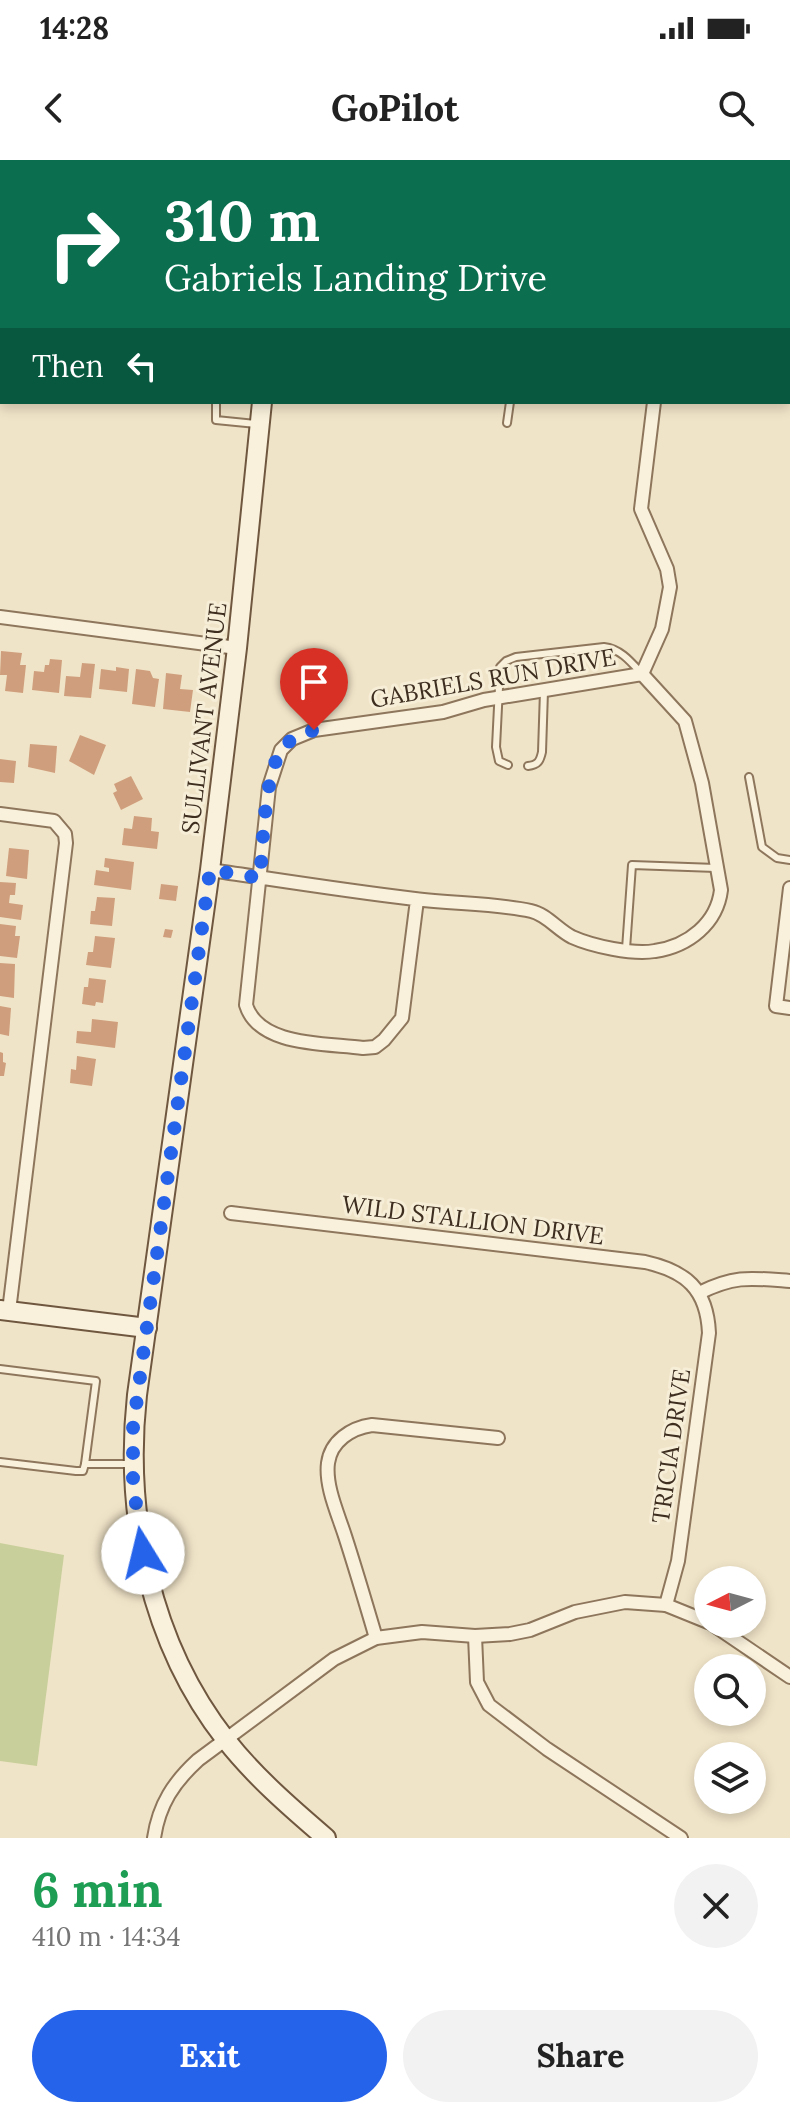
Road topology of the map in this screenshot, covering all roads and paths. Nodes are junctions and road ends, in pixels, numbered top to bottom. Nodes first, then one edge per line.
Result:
1 (216, 404) edge
2 (262, 404) edge
3 (510, 404) edge
4 (654, 404) edge
5 (507, 423) dead end
6 (260, 424) junction
7 (0, 617) edge
8 (237, 648) junction
9 (642, 674) junction
10 (544, 691) junction
11 (499, 697) junction
12 (508, 765) dead end
13 (528, 766) dead end
14 (749, 777) dead end
15 (0, 814) edge
16 (790, 860) edge
17 (717, 868) junction
18 (210, 870) junction
19 (260, 878) junction
20 (790, 888) edge
21 (417, 900) junction
22 (626, 949) junction
23 (790, 1008) edge
24 (231, 1213) dead end
25 (790, 1281) edge
26 (699, 1293) junction
27 (4, 1311) edge
28 (147, 1328) junction
29 (0, 1369) edge
30 (498, 1438) dead end
31 (0, 1462) edge
32 (85, 1464) junction
33 (132, 1465) junction
34 (666, 1605) junction
35 (694, 1616) edge
36 (475, 1636) junction
37 (376, 1638) junction
38 (732, 1638) edge
39 (790, 1677) edge
40 (226, 1740) junction
41 (154, 1838) edge
42 (326, 1838) edge
43 (681, 1838) edge

1 - 6 lane
2 - 6 street, SULLIVANT AVENUE
3 - 5 lane
4 - 9 street
6 - 8 street, SULLIVANT AVENUE
7 - 8 street
8 - 18 street, SULLIVANT AVENUE
9 - 10 street, GABRIELS RUN DRIVE
9 - 11 lane
9 - 17 street, GABRIELS RUN DRIVE
10 - 11 street, GABRIELS RUN DRIVE
10 - 13 lane
11 - 12 lane
11 - 19 street, GABRIELS RUN DRIVE
14 - 16 lane
15 - 27 street
17 - 22 street
17 - 22 lane
18 - 19 street
18 - 28 street, SULLIVANT AVENUE
19 - 21 street
19 - 21 street
20 - 23 street
21 - 22 street
24 - 26 street, WILD STALLION DRIVE
25 - 26 street
26 - 34 street, TRICIA DRIVE
27 - 28 street
28 - 33 street, SULLIVANT AVENUE
29 - 32 lane
30 - 37 street
31 - 32 lane
32 - 33 lane
33 - 40 street, SULLIVANT AVENUE
34 - 35 street
34 - 36 street
36 - 37 street
36 - 43 street
37 - 40 street
38 - 39 street
40 - 41 street
40 - 42 street, SULLIVANT AVENUE

